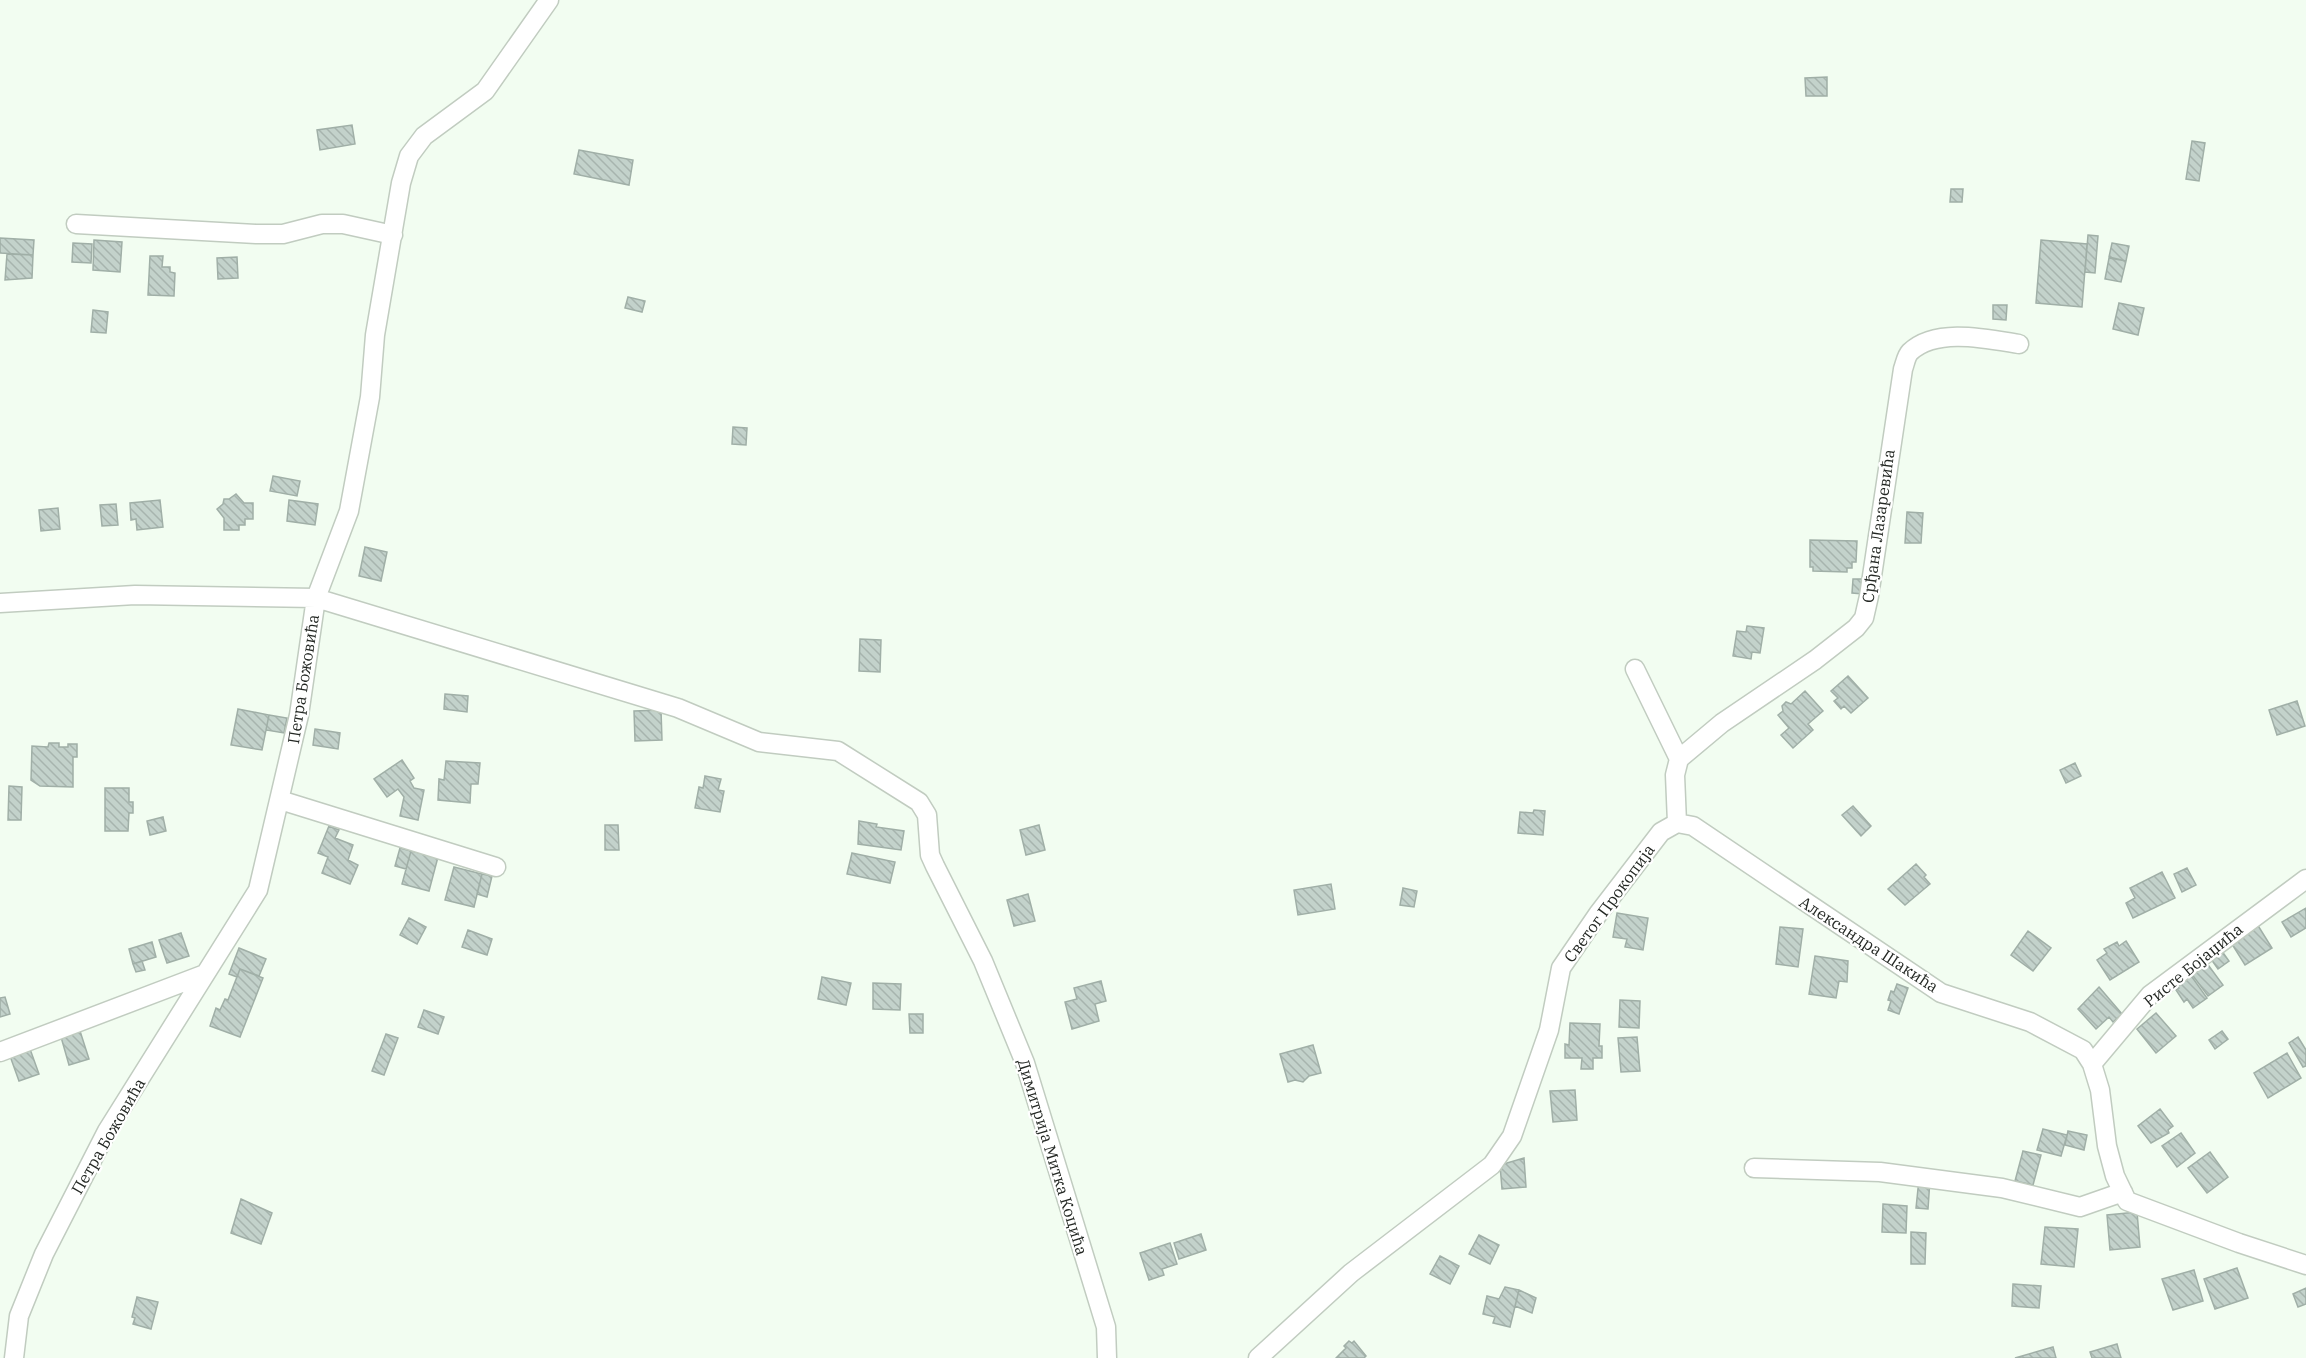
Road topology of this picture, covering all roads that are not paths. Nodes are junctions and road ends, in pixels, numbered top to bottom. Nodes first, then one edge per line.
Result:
1 (549, 0) edge
2 (76, 224) dead end
3 (393, 235) junction
4 (2019, 344) dead end
5 (316, 598) junction
6 (0, 603) edge
7 (1635, 669) dead end
8 (1679, 759) junction
9 (279, 800) junction
10 (1677, 823) junction
11 (496, 867) dead end
12 (2306, 879) edge
13 (205, 974) junction
14 (0, 1052) edge
15 (2092, 1064) junction
16 (1754, 1168) dead end
17 (2123, 1192) junction
18 (2306, 1265) edge
19 (14, 1358) edge
20 (1107, 1358) edge
21 (1258, 1358) edge

1 - 3 street, Петра Божовића
2 - 3 street
3 - 5 street, Петра Божовића
4 - 8 street, Срђана Лазаревића
5 - 6 street, Димитрија Митка Коцића
5 - 9 street, Петра Божовића
5 - 20 street, Димитрија Митка Коцића
7 - 8 street
8 - 10 street
9 - 11 street
9 - 13 street, Петра Божовића
10 - 15 street, Александра Шакића
10 - 21 street, Светог Прокопија
12 - 15 street, Ристе Бојаџића
13 - 14 street
13 - 19 street, Петра Божовића
15 - 17 street, Александра Шакића
16 - 17 street
17 - 18 street

